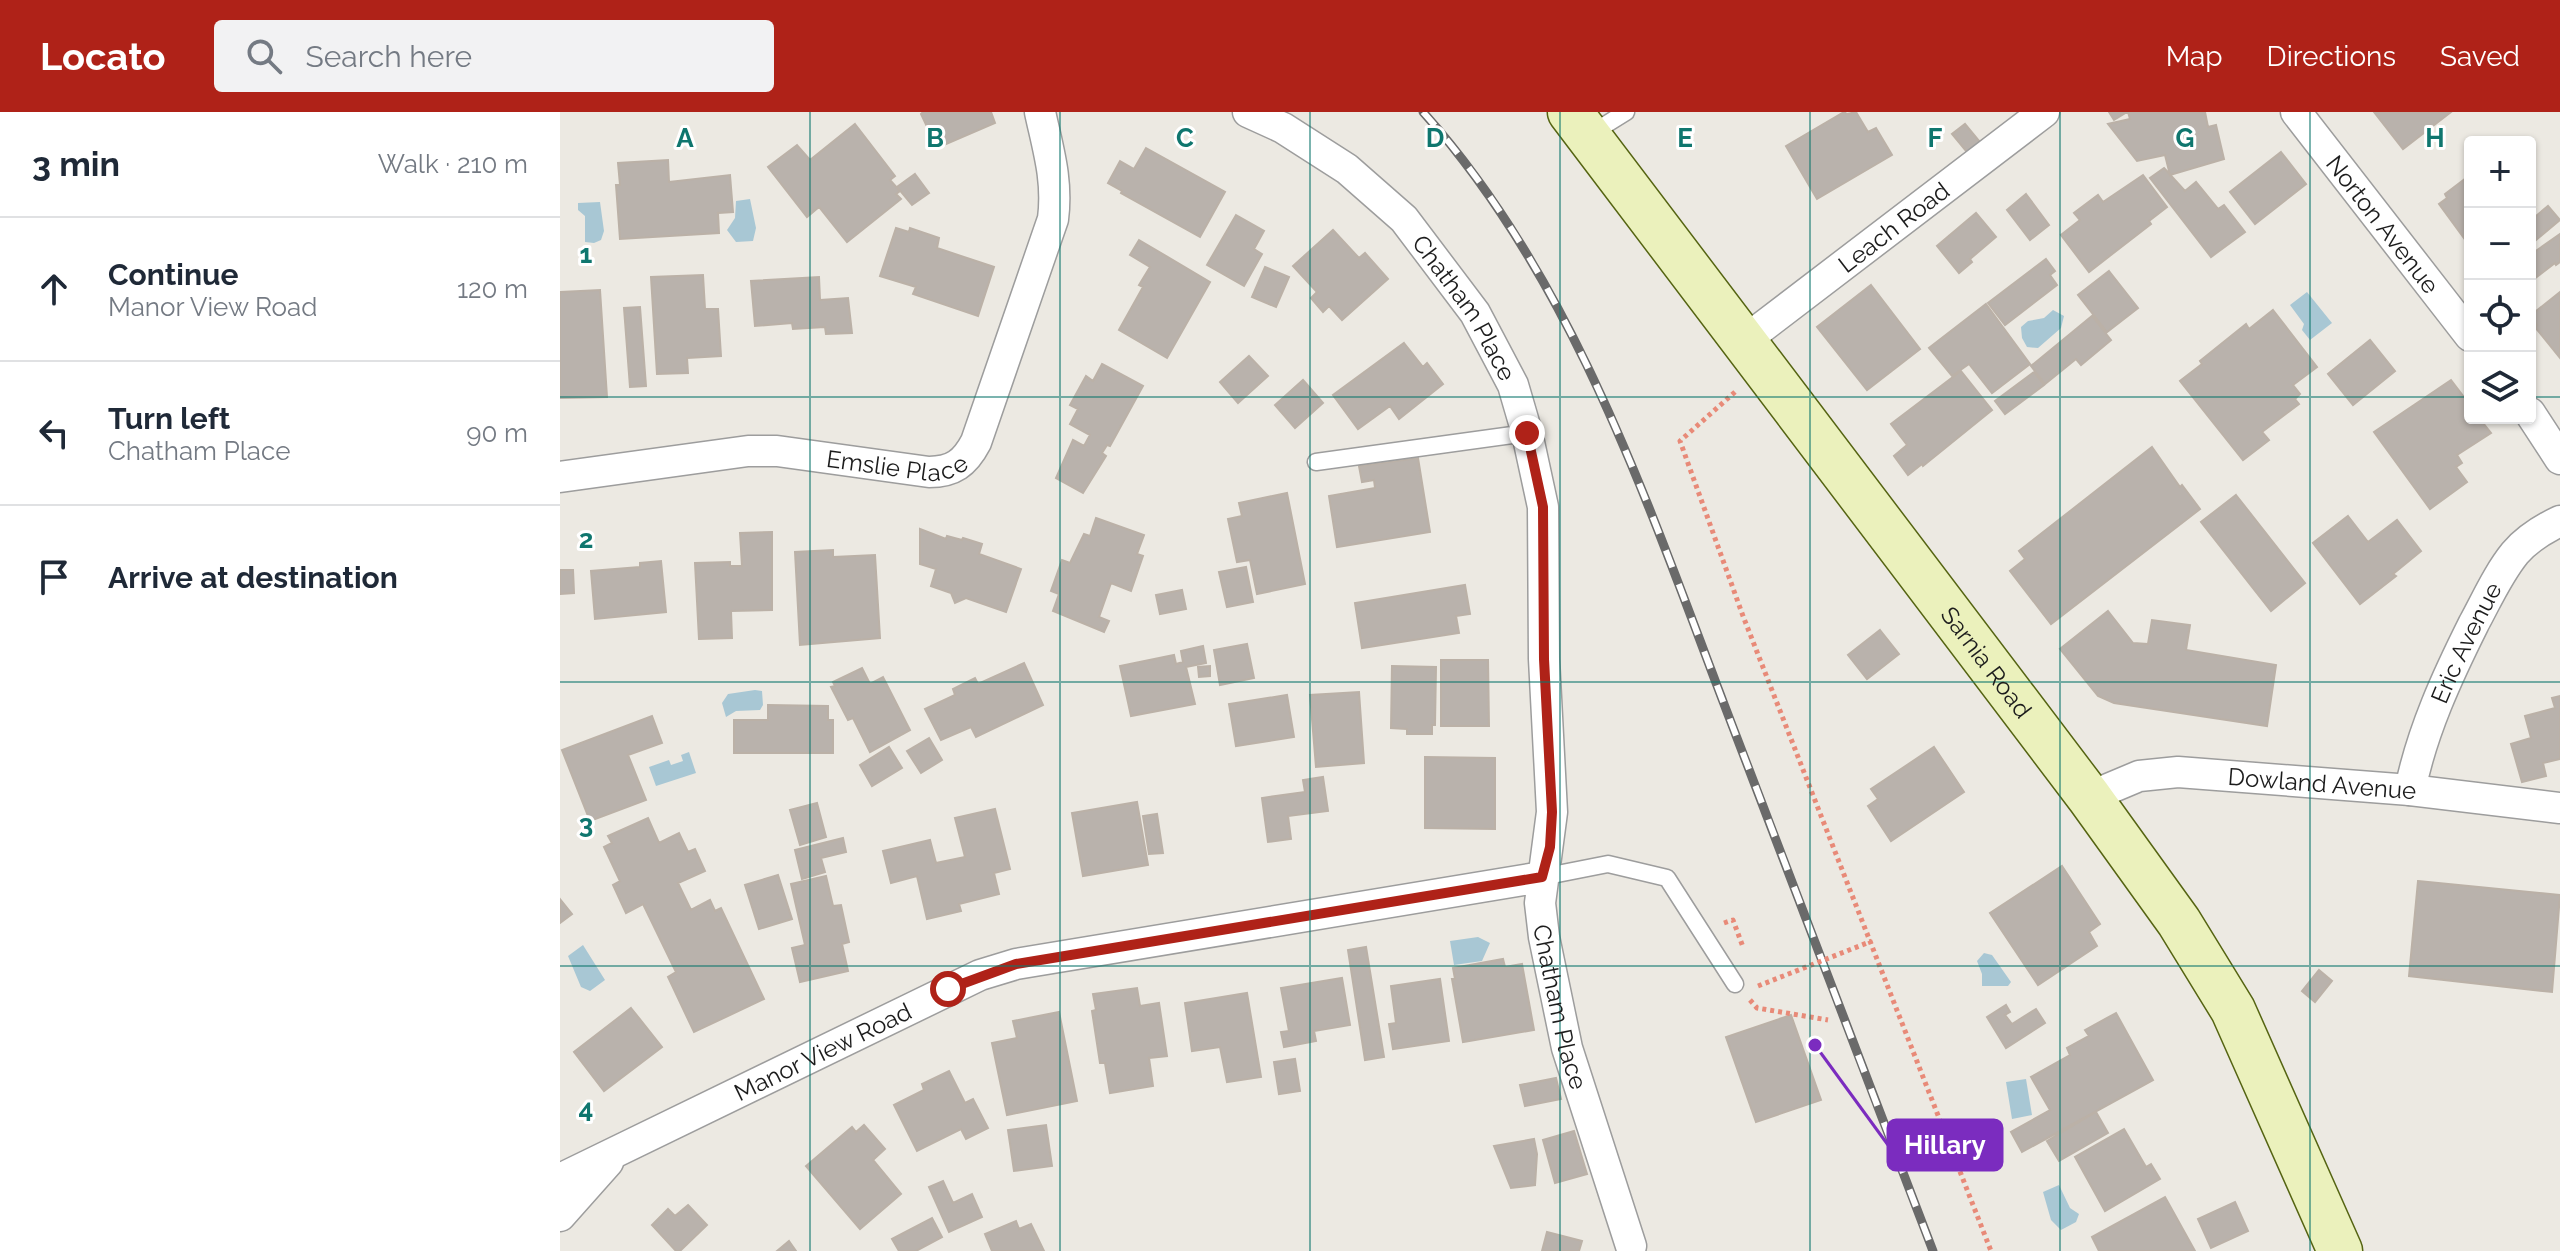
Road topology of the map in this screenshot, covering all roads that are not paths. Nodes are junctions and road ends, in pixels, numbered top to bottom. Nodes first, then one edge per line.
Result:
1 (1040, 112) edge
2 (1248, 112) edge
3 (1626, 112) edge
4 (2044, 112) edge
5 (2296, 112) edge
6 (1579, 124) edge
7 (2464, 328) edge
8 (1754, 355) junction
9 (2536, 422) edge
10 (1527, 433) junction
11 (2560, 459) edge
12 (1316, 462) dead end
13 (560, 477) edge
14 (2560, 521) edge
15 (2410, 790) junction
16 (2089, 797) junction
17 (2560, 808) edge
18 (1542, 877) junction
19 (1735, 984) road end
20 (619, 1148) junction
21 (560, 1179) edge
22 (560, 1216) edge
23 (1631, 1246) dead end
24 (2340, 1251) edge

1 - 13 street, Emslie Place
2 - 10 street, Chatham Place
3 - 6 lane
4 - 8 street, Leach Road
5 - 7 street, Norton Avenue
6 - 8 main road, Sarnia Road
8 - 16 main road, Sarnia Road
9 - 11 street
10 - 12 lane
10 - 18 street, Chatham Place
14 - 15 street, Eric Avenue
15 - 16 street, Dowland Avenue
15 - 17 street, Dowland Avenue
16 - 24 main road, Sarnia Road
18 - 19 lane
18 - 20 street, Manor View Road
18 - 23 street, Chatham Place
20 - 21 street
20 - 22 street, Manor View Road

